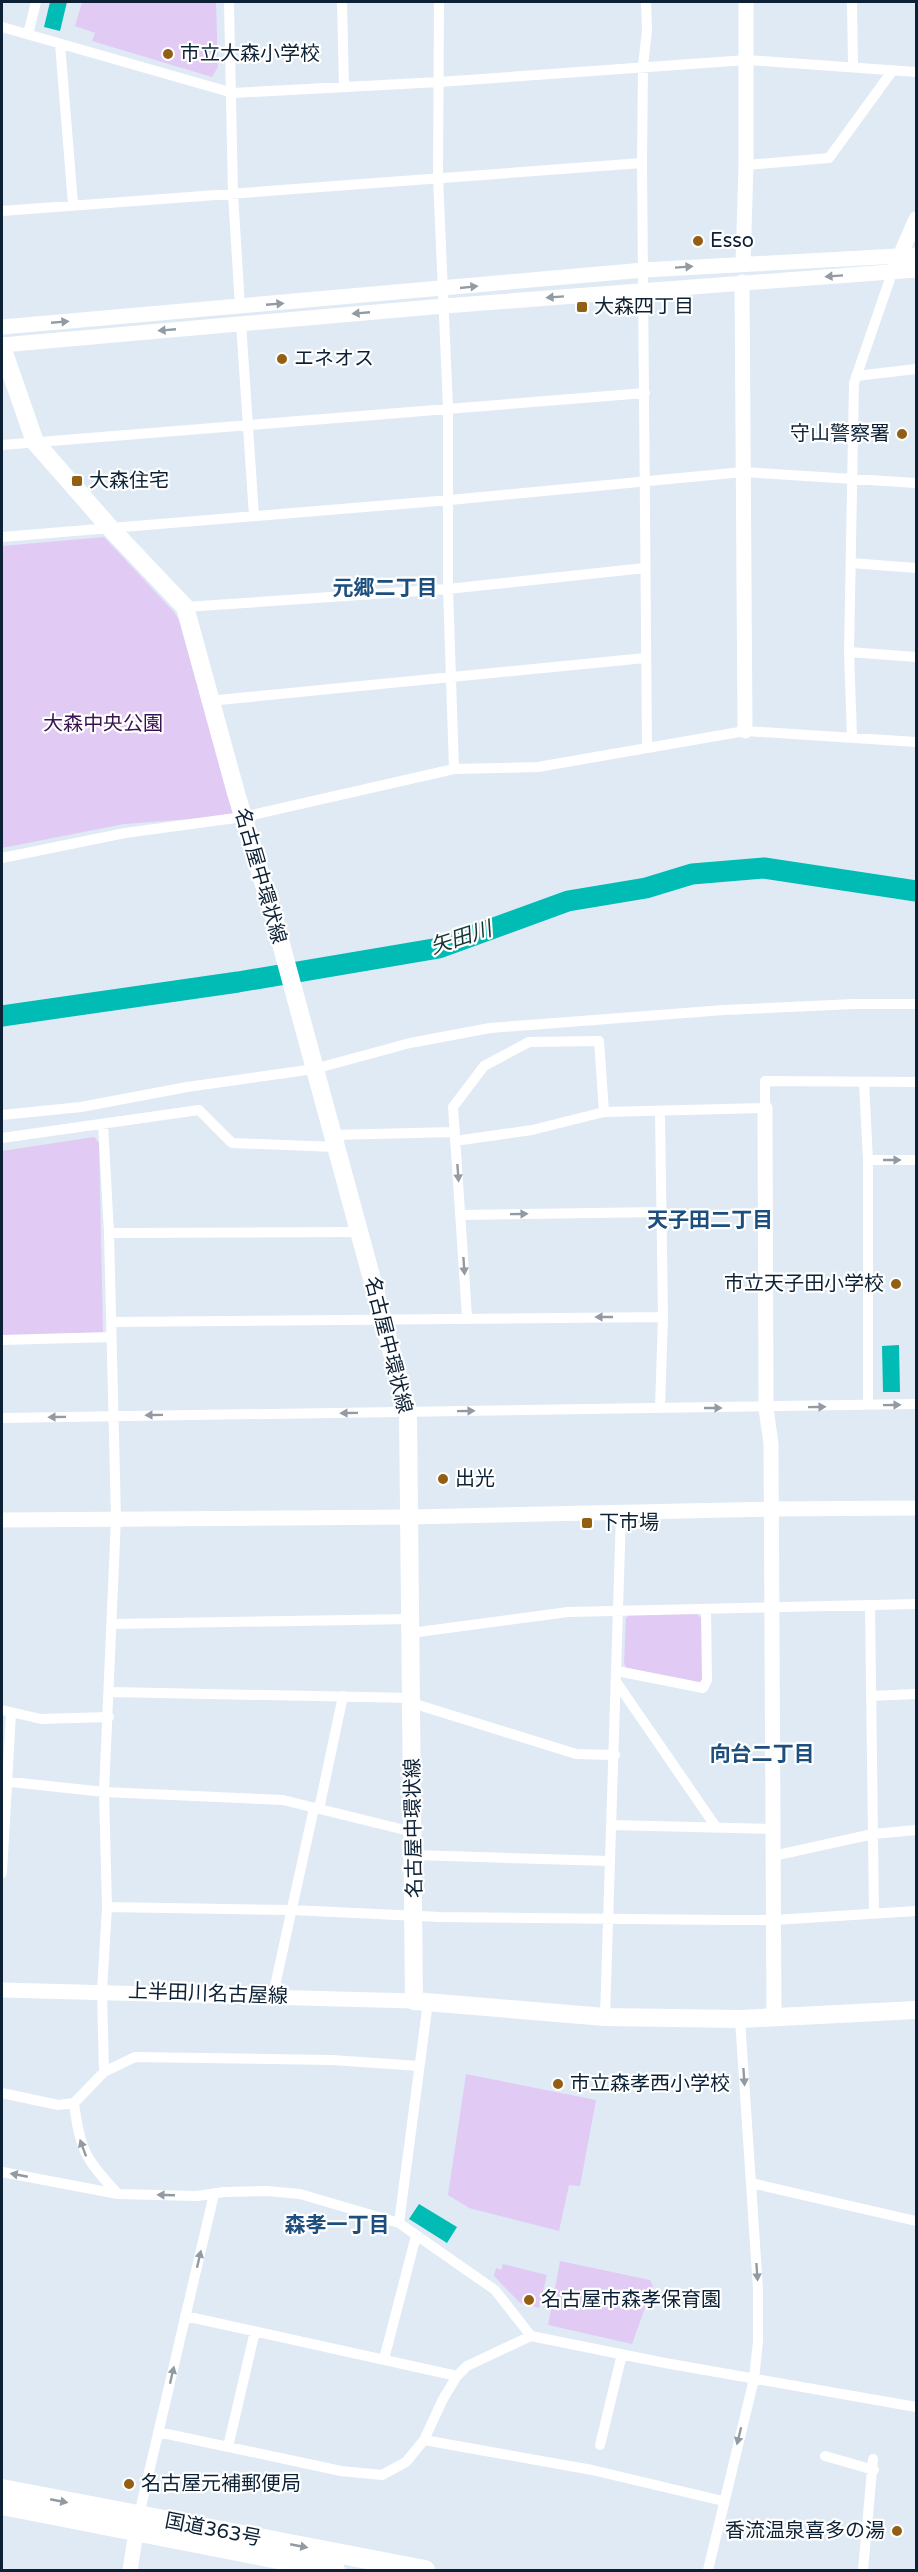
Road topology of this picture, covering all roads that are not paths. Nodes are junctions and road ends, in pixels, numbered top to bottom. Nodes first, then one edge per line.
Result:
1 (36, 2) edge
2 (229, 2) edge
3 (342, 2) edge
4 (439, 2) edge
5 (646, 2) edge
6 (746, 2) edge
7 (852, 2) edge
8 (2, 27) edge
9 (28, 34) junction
10 (60, 44) junction
11 (747, 60) junction
12 (643, 66) junction
13 (853, 66) junction
14 (893, 70) junction
15 (916, 72) edge
16 (440, 82) junction
17 (344, 87) junction
18 (233, 93) junction
19 (642, 163) junction
20 (746, 165) junction
21 (438, 177) junction
22 (233, 194) junction
23 (73, 204) junction
24 (2, 211) edge
25 (916, 219) edge
26 (910, 253) edge
27 (743, 263) junction
28 (644, 270) junction
29 (916, 270) edge
30 (892, 273) junction
31 (742, 282) junction
32 (443, 290) junction
33 (645, 291) junction
34 (444, 306) junction
35 (240, 307) junction
36 (241, 323) junction
37 (2, 327) edge
38 (2, 346) edge
39 (916, 369) edge
40 (856, 376) junction
41 (645, 393) junction
42 (448, 408) junction
43 (247, 424) junction
44 (35, 441) junction
45 (2, 445) edge
46 (743, 472) junction
47 (852, 478) junction
48 (646, 481) junction
49 (916, 483) edge
50 (450, 500) junction
51 (254, 516) junction
52 (111, 529) junction
53 (2, 537) edge
54 (851, 563) junction
55 (645, 568) junction
56 (916, 568) edge
57 (448, 589) junction
58 (185, 607) junction
59 (849, 652) junction
60 (916, 657) edge
61 (645, 658) junction
62 (452, 676) junction
63 (209, 701) junction
64 (745, 731) junction
65 (852, 737) junction
66 (916, 742) edge
67 (647, 747) junction
68 (454, 769) junction
69 (243, 817) junction
70 (2, 858) edge
71 (916, 1004) edge
72 (314, 1069) junction
73 (916, 1082) edge
74 (864, 1083) junction
75 (765, 1108) junction
76 (604, 1112) junction
77 (660, 1113) junction
78 (2, 1114) edge
79 (103, 1124) junction
80 (455, 1137) junction
81 (2, 1138) edge
82 (334, 1141) junction
83 (868, 1160) junction
84 (916, 1160) edge
85 (661, 1212) junction
86 (460, 1215) junction
87 (359, 1232) junction
88 (109, 1233) junction
89 (467, 1317) junction
90 (663, 1317) junction
91 (384, 1320) junction
92 (111, 1322) junction
93 (111, 1337) junction
94 (2, 1341) edge
95 (916, 1404) edge
96 (868, 1405) junction
97 (660, 1408) junction
98 (766, 1408) junction
99 (408, 1412) junction
100 (112, 1416) junction
101 (2, 1418) edge
102 (916, 1508) edge
103 (770, 1509) junction
104 (621, 1514) junction
105 (411, 1517) junction
106 (116, 1518) junction
107 (2, 1520) edge
108 (916, 1604) edge
109 (870, 1605) junction
110 (771, 1608) junction
111 (706, 1609) junction
112 (619, 1610) junction
113 (112, 1624) junction
114 (411, 1626) junction
115 (617, 1677) junction
116 (110, 1692) junction
117 (916, 1694) edge
118 (343, 1696) junction
119 (871, 1696) junction
120 (412, 1700) junction
121 (7, 1711) edge
122 (109, 1717) junction
123 (615, 1755) junction
124 (5, 1781) edge
125 (104, 1792) junction
126 (316, 1809) junction
127 (612, 1825) junction
128 (716, 1827) junction
129 (772, 1828) junction
130 (916, 1830) edge
131 (413, 1832) junction
132 (873, 1834) junction
133 (414, 1855) junction
134 (773, 1856) junction
135 (609, 1861) junction
136 (2, 1873) edge
137 (107, 1907) junction
138 (292, 1910) junction
139 (916, 1911) edge
140 (415, 1913) junction
141 (874, 1914) junction
142 (608, 1917) junction
143 (774, 1920) junction
144 (2, 1990) edge
145 (102, 1991) junction
146 (273, 1995) junction
147 (421, 2001) junction
148 (916, 2010) edge
149 (605, 2017) junction
150 (774, 2018) junction
151 (740, 2019) junction
152 (419, 2067) junction
153 (104, 2072) junction
154 (2, 2093) edge
155 (74, 2103) junction
156 (2, 2172) edge
157 (751, 2183) junction
158 (118, 2194) junction
159 (214, 2194) junction
160 (916, 2221) edge
161 (399, 2223) junction
162 (416, 2236) junction
163 (185, 2316) junction
164 (255, 2331) junction
165 (531, 2336) junction
166 (622, 2354) junction
167 (384, 2359) junction
168 (457, 2376) junction
169 (754, 2379) junction
170 (916, 2406) edge
171 (158, 2432) junction
172 (424, 2440) junction
173 (600, 2445) dead end
174 (228, 2447) junction
175 (825, 2456) dead end
176 (2, 2489) edge
177 (723, 2501) junction
178 (2, 2505) edge
179 (137, 2524) junction
180 (130, 2571) edge
181 (335, 2571) edge
182 (425, 2571) edge
183 (708, 2571) edge
184 (863, 2571) edge

1 - 9 street
2 - 18 street
3 - 17 street
4 - 16 street
5 - 12 street
6 - 11 street
7 - 13 street
8 - 9 street
9 - 10 street
10 - 18 street
10 - 23 street
11 - 12 street
11 - 13 street
11 - 20 street
12 - 16 street
12 - 19 street
13 - 14 street
14 - 15 street
14 - 20 street
16 - 17 street
16 - 21 street
17 - 18 street
18 - 22 street
19 - 21 street
19 - 28 street
20 - 27 street
21 - 22 street
21 - 32 street
22 - 23 street
22 - 35 street
23 - 24 street
25 - 26 street
26 - 27 street
26 - 30 street
28 -> 27 street
32 -> 28 street
28 - 33 street
29 - 30 street
30 -> 31 street
30 - 40 street
31 - 33 street
31 - 46 street
32 - 34 street
35 -> 32 street
33 -> 34 street
33 - 41 street
34 -> 36 street
34 - 42 street
37 -> 35 street
36 -> 38 street
36 - 43 street
38 - 44 main road, 名古屋中環状線
39 - 40 street
40 - 47 street
41 - 42 street
41 - 48 street
42 - 43 street
42 - 50 street
43 - 44 street
43 - 51 street
44 - 45 street
44 - 52 main road, 名古屋中環状線
46 - 47 street
46 - 48 street
46 - 64 street
47 - 49 street
47 - 54 street
48 - 50 street
48 - 55 street
50 - 51 street
50 - 57 street
51 - 52 street
52 - 53 street
52 - 58 main road, 名古屋中環状線
54 - 56 street
54 - 59 street
55 - 57 street
55 - 61 street
57 - 58 street
57 - 62 street
58 - 63 main road, 名古屋中環状線
59 - 60 street
59 - 65 street
61 - 62 street
61 - 67 street
62 - 63 street
62 - 68 street
63 - 69 main road, 名古屋中環状線
64 - 65 street
64 - 67 street
65 - 66 street
67 - 68 street
68 - 69 street
69 - 70 street
69 - 72 main road, 名古屋中環状線
71 - 72 street
72 - 78 street
72 - 82 main road, 名古屋中環状線
73 - 74 street
74 - 75 street
74 - 83 street
75 - 77 street
75 - 98 street
76 - 77 street
76 - 80 street
76 - 80 street
77 - 85 street
79 - 81 street
79 - 82 street
79 - 88 street
80 - 82 street
80 -> 86 street
82 - 87 main road, 名古屋中環状線
83 -> 84 street
83 - 96 street
86 -> 85 street
85 - 90 street
86 -> 89 street
87 - 88 street
87 - 91 main road, 名古屋中環状線
88 - 92 street
90 -> 89 street
89 - 91 street
90 - 97 street
91 - 92 street
91 - 99 main road, 名古屋中環状線
92 - 93 street
93 - 94 street
93 - 100 street
96 -> 95 street
98 -> 96 street
97 -> 98 street
99 -> 97 street
98 - 103 street
99 -> 100 street
99 - 105 main road, 名古屋中環状線
100 -> 101 street
100 - 106 street
102 - 103 street
103 - 104 street
103 - 110 street
104 - 105 street
104 - 112 street
105 - 106 street
105 - 114 main road, 名古屋中環状線
106 - 107 street
106 - 113 street
108 - 109 street
109 - 110 street
109 - 119 street
110 - 111 street
110 - 129 street
111 - 112 street
111 - 115 street
112 - 114 street
112 - 115 street
113 - 114 street
113 - 116 street
114 - 120 main road, 名古屋中環状線
115 - 123 street
115 - 128 street
116 - 118 street
116 - 122 street
117 - 119 street
118 - 120 street
118 - 126 street
119 - 132 street
120 - 123 street
120 - 131 main road, 名古屋中環状線
121 - 122 street
121 - 124 street
122 - 125 street
123 - 127 street
124 - 125 street
124 - 136 street
125 - 126 street
125 - 137 street
126 - 131 street
126 - 138 street
127 - 128 street
127 - 135 street
128 - 129 street
129 - 134 street
130 - 132 street
131 - 133 main road, 名古屋中環状線
132 - 134 street
132 - 141 street
133 - 135 street
133 - 140 main road, 名古屋中環状線
134 - 143 street
135 - 142 street
137 - 138 street
137 - 145 street
138 - 140 street
138 - 146 street
139 - 141 street
140 - 142 street
140 - 147 main road, 名古屋中環状線
141 - 143 street
142 - 143 street
142 - 149 street
143 - 150 street
144 - 145 street, 上半田川名古屋線
145 - 146 street, 上半田川名古屋線
145 - 153 street
146 - 147 street, 上半田川名古屋線
147 - 149 main road
147 - 152 street
148 - 150 main road
149 - 151 main road
150 - 151 main road
151 -> 157 street
152 - 153 street
152 - 161 street
153 - 155 street
154 - 155 street
158 -> 155 street
158 -> 156 street
157 - 160 street
157 -> 169 street
159 -> 158 street
159 - 161 street
163 -> 159 street
161 - 162 street
162 - 165 street
162 - 167 street
163 - 164 street
171 -> 163 street
164 - 167 street
164 - 174 street
165 - 166 street
165 - 168 street
166 - 169 street
166 - 173 street
167 - 168 street
168 - 172 street
169 - 170 street
169 -> 177 street
171 - 174 street
171 - 179 street
172 - 174 street
172 - 177 street
175 - 184 street
176 -> 179 highway, 国道363号
177 - 183 street
178 - 179 highway, 国道363号
179 - 180 street
179 - 181 highway, 国道363号
179 -> 182 highway, 国道363号

